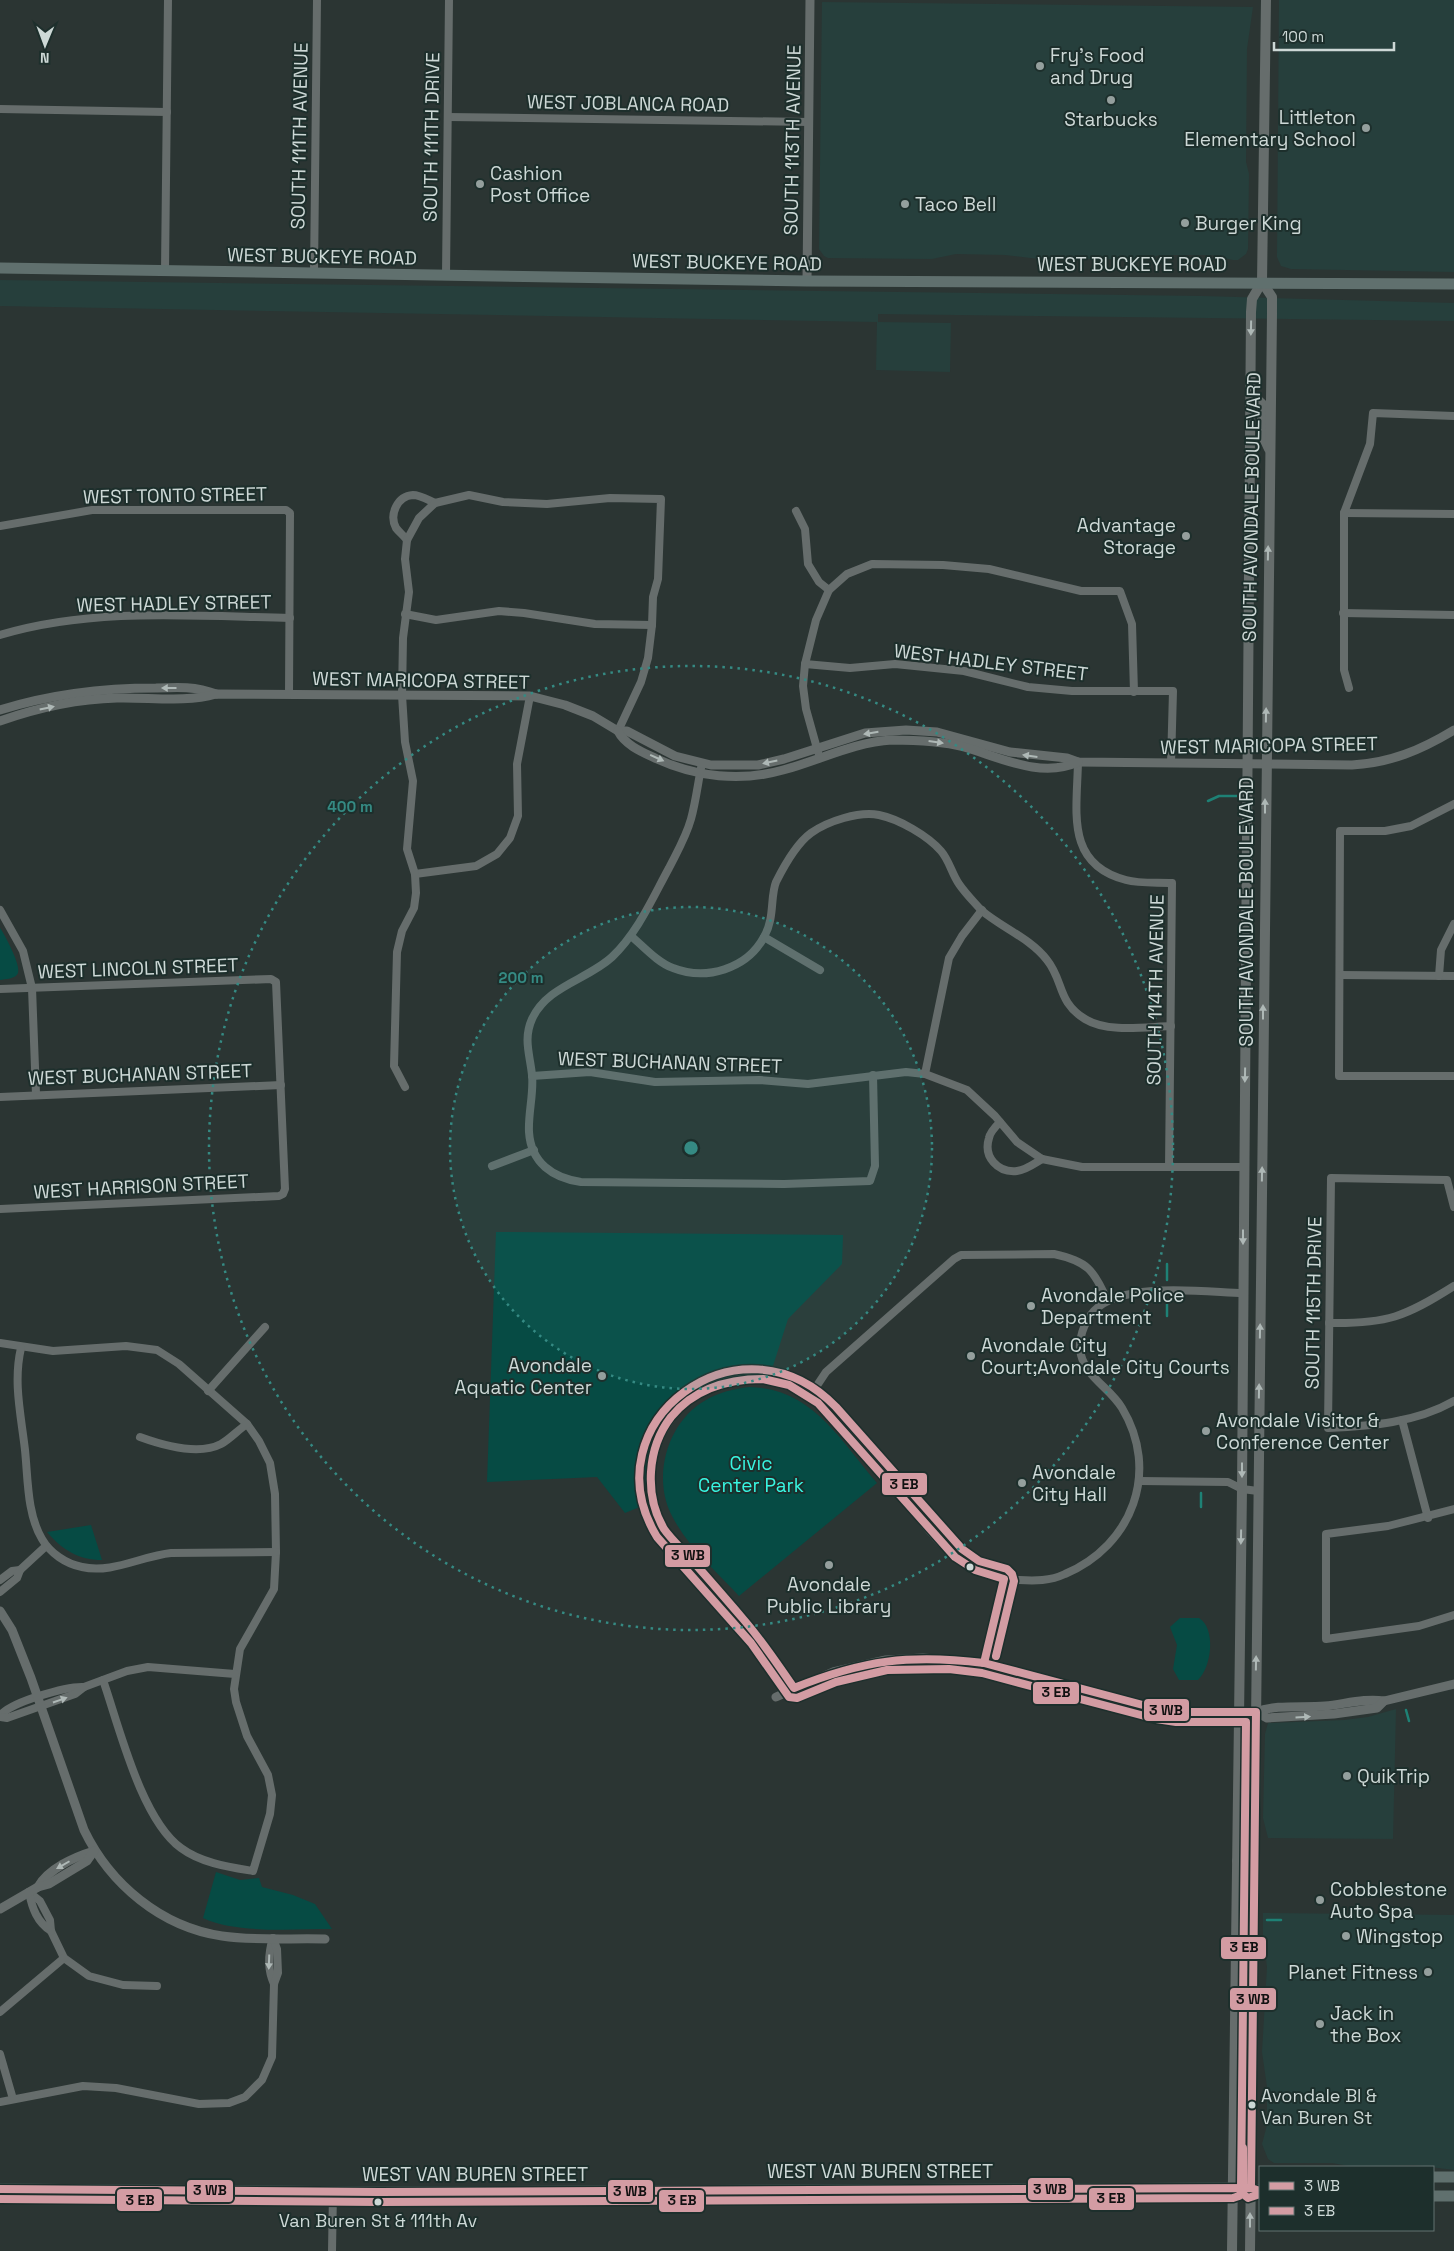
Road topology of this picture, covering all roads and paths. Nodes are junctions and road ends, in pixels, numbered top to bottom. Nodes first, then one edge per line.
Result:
1 (168, 0) edge
2 (317, 0) edge
3 (449, 0) edge
4 (810, 0) edge
5 (1266, 0) edge
6 (0, 109) edge
7 (166, 112) junction
8 (448, 117) junction
9 (809, 122) junction
10 (0, 268) edge
11 (165, 271) junction
12 (314, 273) junction
13 (446, 275) junction
14 (806, 281) junction
15 (1262, 282) junction
16 (1454, 284) edge
17 (1250, 393) junction
18 (1454, 416) edge
19 (1270, 452) junction
20 (435, 503) junction
21 (796, 511) dead end
22 (1344, 513) junction
23 (1454, 514) edge
24 (0, 526) edge
25 (407, 540) junction
26 (829, 590) junction
27 (1343, 613) junction
28 (405, 614) junction
29 (1454, 616) edge
30 (290, 618) junction
31 (652, 625) junction
32 (0, 635) edge
33 (805, 664) junction
34 (1349, 688) dead end
35 (1134, 692) junction
36 (216, 694) junction
37 (289, 694) junction
38 (402, 695) junction
39 (530, 696) junction
40 (0, 710) edge
41 (0, 721) edge
42 (1454, 730) edge
43 (618, 731) junction
44 (818, 753) junction
45 (1078, 762) junction
46 (1171, 763) junction
47 (1248, 764) junction
48 (1265, 764) junction
49 (701, 768) junction
50 (1454, 804) edge
51 (415, 874) junction
52 (0, 910) edge
53 (982, 910) junction
54 (1454, 924) edge
55 (631, 936) junction
56 (764, 937) junction
57 (820, 970) dead end
58 (1340, 975) junction
59 (1439, 976) junction
60 (1454, 976) edge
61 (32, 988) junction
62 (0, 989) edge
63 (1170, 1026) junction
64 (925, 1074) junction
65 (873, 1075) junction
66 (532, 1076) junction
67 (1454, 1076) edge
68 (281, 1085) junction
69 (405, 1088) dead end
70 (36, 1094) junction
71 (0, 1097) edge
72 (1000, 1122) junction
73 (534, 1150) junction
74 (1042, 1159) junction
75 (492, 1166) dead end
76 (1169, 1167) junction
77 (1244, 1168) junction
78 (1454, 1207) edge
79 (0, 1209) edge
80 (1454, 1286) edge
81 (1243, 1293) junction
82 (1260, 1293) junction
83 (1107, 1300) junction
84 (1329, 1323) junction
85 (265, 1327) dead end
86 (0, 1344) edge
87 (21, 1348) junction
88 (208, 1390) junction
89 (810, 1396) junction
90 (1454, 1401) edge
91 (1402, 1420) junction
92 (246, 1424) junction
93 (140, 1437) dead end
94 (1140, 1481) junction
95 (1242, 1489) junction
96 (1258, 1491) junction
97 (1454, 1509) edge
98 (1428, 1518) junction
99 (46, 1546) junction
100 (276, 1552) junction
101 (20, 1570) junction
102 (1004, 1579) junction
103 (0, 1580) edge
104 (0, 1592) edge
105 (0, 1611) edge
106 (1454, 1615) edge
107 (984, 1663) junction
108 (236, 1674) junction
109 (102, 1680) junction
110 (1454, 1684) edge
111 (794, 1688) junction
112 (776, 1697) dead end
113 (39, 1702) junction
114 (1238, 1711) junction
115 (1256, 1712) junction
116 (0, 1716) edge
117 (94, 1851) junction
118 (1236, 1860) junction
119 (29, 1892) junction
120 (0, 1909) edge
121 (273, 1938) junction
122 (325, 1939) dead end
123 (1253, 1944) junction
124 (1235, 1956) junction
125 (64, 1958) junction
126 (157, 1986) dead end
127 (0, 2012) edge
128 (1252, 2028) junction
129 (0, 2054) edge
130 (13, 2099) junction
131 (0, 2102) edge
132 (1434, 2177) edge
133 (1454, 2177) edge
134 (1233, 2188) junction
135 (1257, 2188) edge
136 (0, 2189) edge
137 (333, 2192) junction
138 (1434, 2196) edge
139 (1454, 2196) edge
140 (332, 2251) edge
141 (1232, 2251) edge
142 (1250, 2251) edge

1 - 7 street
2 - 12 street, SOUTH 111TH AVENUE
3 - 8 street, SOUTH 111TH DRIVE
4 - 9 street, SOUTH 113TH AVENUE
5 - 15 main road, SOUTH AVONDALE BOULEVARD
6 - 7 street
7 - 11 street
8 - 9 street, WEST JOBLANCA ROAD
8 - 13 street, SOUTH 111TH DRIVE
9 - 14 street, SOUTH 113TH AVENUE
10 - 11 main road, WEST BUCKEYE ROAD
11 - 12 main road, WEST BUCKEYE ROAD
12 - 13 main road, WEST BUCKEYE ROAD
13 - 14 main road, WEST BUCKEYE ROAD
14 - 15 main road, WEST BUCKEYE ROAD
15 - 16 main road, WEST BUCKEYE ROAD
15 -> 17 main road, SOUTH AVONDALE BOULEVARD
15 - 19 main road, SOUTH AVONDALE BOULEVARD
17 - 19 main road
17 - 47 main road, SOUTH AVONDALE BOULEVARD
18 - 22 street
48 -> 19 main road, SOUTH AVONDALE BOULEVARD
20 - 25 street
20 - 25 street
20 - 31 street
21 - 26 street
22 - 23 street
22 - 27 street
24 - 30 street, WEST TONTO STREET
25 - 28 street
26 - 33 street
26 - 35 street
27 - 29 street
27 - 34 street
28 - 31 street
28 - 38 street
30 - 32 street, WEST HADLEY STREET
30 - 37 street
31 - 43 street
33 - 35 street, WEST HADLEY STREET
33 - 44 street
35 - 46 street, WEST HADLEY STREET
36 - 37 street, WEST MARICOPA STREET
36 -> 40 street, WEST MARICOPA STREET
41 -> 36 street, WEST MARICOPA STREET
37 - 38 street, WEST MARICOPA STREET
38 - 39 street, WEST MARICOPA STREET
38 - 51 street
39 - 43 street, WEST MARICOPA STREET
39 - 51 street
42 - 48 street, WEST MARICOPA STREET
43 - 49 street, WEST MARICOPA STREET
44 - 45 street, WEST MARICOPA STREET
44 - 49 street, WEST MARICOPA STREET
45 - 46 street, WEST MARICOPA STREET
45 - 63 street, SOUTH 114TH AVENUE
46 - 47 street, WEST MARICOPA STREET
47 - 48 street, WEST MARICOPA STREET
47 -> 77 main road, SOUTH AVONDALE BOULEVARD
82 -> 48 main road, SOUTH AVONDALE BOULEVARD
49 - 55 street
50 - 58 street
51 - 69 street
52 - 61 street
53 - 56 street
53 - 63 street
53 - 64 street
54 - 59 street
55 - 56 street
55 - 66 street
56 - 57 street
58 - 59 street
58 - 67 street
59 - 60 street
61 - 62 street, WEST LINCOLN STREET
61 - 68 street, WEST LINCOLN STREET
61 - 70 street
63 - 76 street, SOUTH 114TH AVENUE
64 - 65 street, WEST BUCHANAN STREET
64 - 72 street, WEST BUCHANAN STREET
65 - 66 street, WEST BUCHANAN STREET
65 - 73 street
66 - 73 street
68 - 70 street, WEST BUCHANAN STREET
68 - 79 street, WEST HARRISON STREET
70 - 71 street, WEST BUCHANAN STREET
72 - 74 street, WEST BUCHANAN STREET
72 - 74 street
73 - 75 street
74 - 76 street, WEST BUCHANAN STREET
76 - 77 street, WEST BUCHANAN STREET
77 -> 81 main road, SOUTH AVONDALE BOULEVARD
78 - 84 street, SOUTH 115TH DRIVE
80 - 84 street
81 - 82 main road
81 - 83 street
81 -> 95 main road, SOUTH AVONDALE BOULEVARD
96 -> 82 main road, SOUTH AVONDALE BOULEVARD
83 - 89 street
83 - 94 street
84 - 91 street, SOUTH 115TH DRIVE
85 - 88 street
86 - 87 street
87 - 88 street
87 - 99 street
88 - 92 street
89 - 102 street
89 - 111 street
90 - 91 street
91 - 98 street
92 - 93 street
92 - 100 street
94 - 95 street
94 - 102 street
95 - 96 street
95 -> 114 main road, SOUTH AVONDALE BOULEVARD
115 -> 96 main road, SOUTH AVONDALE BOULEVARD
97 - 98 street
98 - 106 street
99 - 100 street
99 - 101 street
100 - 108 street
101 - 103 street
101 - 104 street
102 - 107 street
105 - 113 street
107 - 111 street
107 - 114 street
108 - 109 street
108 - 109 street
109 - 113 street
110 - 115 street
111 - 112 street
113 - 116 street
113 - 117 street
114 - 115 street
114 - 118 main road, SOUTH AVONDALE BOULEVARD
115 - 123 main road, SOUTH AVONDALE BOULEVARD
117 - 119 street
117 - 121 street
118 - 123 main road
118 - 124 main road, SOUTH AVONDALE BOULEVARD
119 - 120 street
119 - 125 street
121 - 122 street
121 - 130 street
123 - 128 main road, SOUTH AVONDALE BOULEVARD
124 - 128 main road
124 - 134 main road, SOUTH AVONDALE BOULEVARD
125 - 126 street
125 - 127 street
128 - 135 main road, SOUTH AVONDALE BOULEVARD
129 - 130 street
130 - 131 street
132 - 133 main road
134 - 135 main road, WEST VAN BUREN STREET
134 - 137 main road, WEST VAN BUREN STREET
134 - 141 main road, SOUTH AVONDALE BOULEVARD
142 -> 135 main road, SOUTH AVONDALE BOULEVARD
136 - 137 main road, WEST VAN BUREN STREET
137 - 140 street
138 - 139 main road

